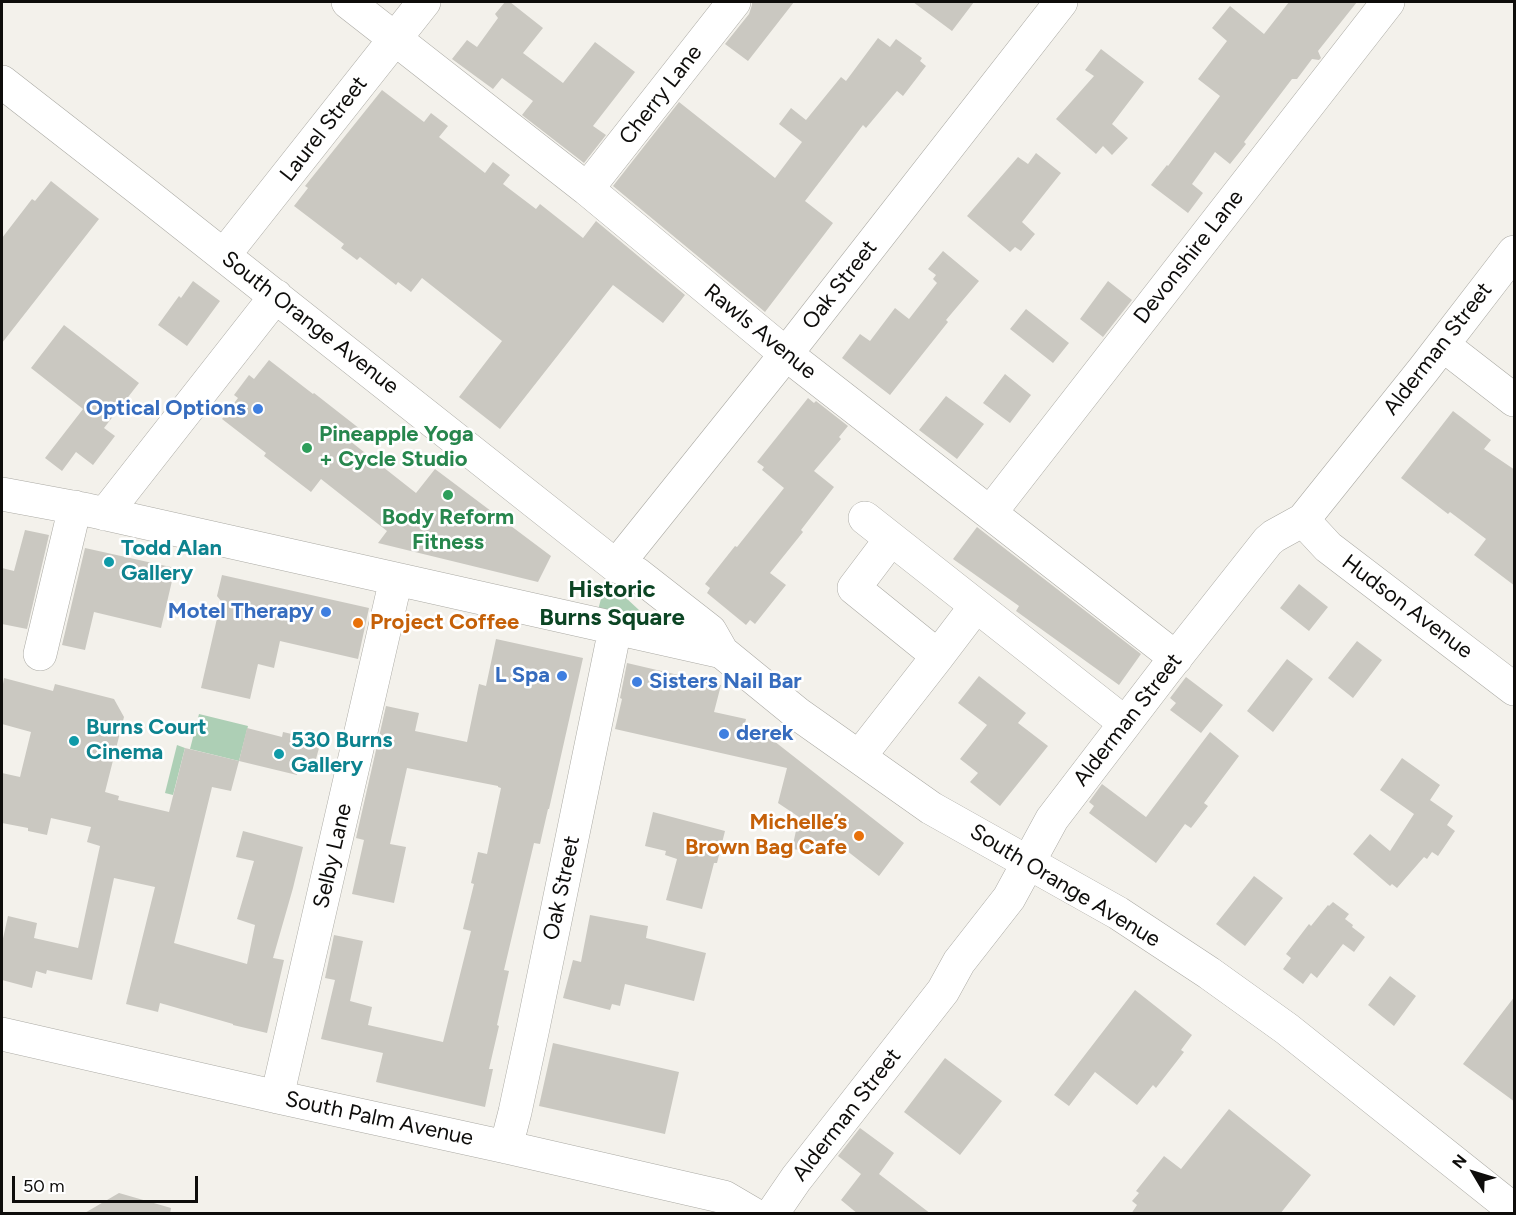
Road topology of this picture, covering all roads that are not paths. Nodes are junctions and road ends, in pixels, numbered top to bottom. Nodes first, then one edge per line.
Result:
1 (348, 2) edge
2 (424, 2) edge
3 (734, 2) edge
4 (1061, 2) edge
5 (1388, 2) edge
6 (395, 38) junction
7 (6, 95) edge
8 (587, 189) junction
9 (1515, 252) edge
10 (224, 255) junction
11 (276, 296) junction
12 (1443, 345) junction
13 (786, 354) junction
14 (1515, 400) edge
15 (2, 494) edge
16 (90, 511) junction
17 (990, 513) junction
18 (865, 518) dead end
19 (1303, 520) junction
20 (891, 539) junction
21 (616, 566) junction
22 (396, 579) junction
23 (976, 606) junction
24 (615, 629) junction
25 (713, 651) junction
26 (40, 654) dead end
27 (938, 656) junction
28 (1176, 658) junction
29 (1515, 689) edge
30 (1125, 723) junction
31 (859, 757) junction
32 (1028, 862) junction
33 (2, 1034) edge
34 (277, 1097) junction
35 (506, 1147) junction
36 (1515, 1210) edge
37 (753, 1214) edge
38 (772, 1214) edge

1 - 6 street, Rawls Avenue
2 - 6 street, Laurel Street
3 - 8 street, Cherry Lane
4 - 13 street, Oak Street
5 - 17 street, Devonshire Lane
6 - 8 street, Rawls Avenue
6 - 10 street, Laurel Street
7 - 10 street, South Orange Avenue
8 - 13 street, Rawls Avenue
9 - 12 street, Alderman Street
10 - 11 street, South Orange Avenue
11 - 16 street
11 - 21 street, South Orange Avenue
12 - 14 street
12 - 19 street, Alderman Street
13 - 17 street, Rawls Avenue
13 - 21 street, Oak Street
15 - 16 street
16 - 22 street
16 - 26 street
17 - 28 street, Rawls Avenue
18 - 20 street
19 - 28 street, Alderman Street
19 - 29 street, Hudson Avenue
20 - 23 street
20 - 27 street
21 - 25 street, South Orange Avenue
22 - 24 street
22 - 34 street, Selby Lane
23 - 27 street
23 - 30 street
24 - 25 street
24 - 35 street, Oak Street
25 - 31 street, South Orange Avenue
27 - 31 street
28 - 30 street, Alderman Street
30 - 32 street, Alderman Street
31 - 32 street, South Orange Avenue
32 - 36 street, South Orange Avenue
32 - 38 street, Alderman Street
33 - 34 street, South Palm Avenue
34 - 35 street, South Palm Avenue
35 - 37 street, South Palm Avenue

